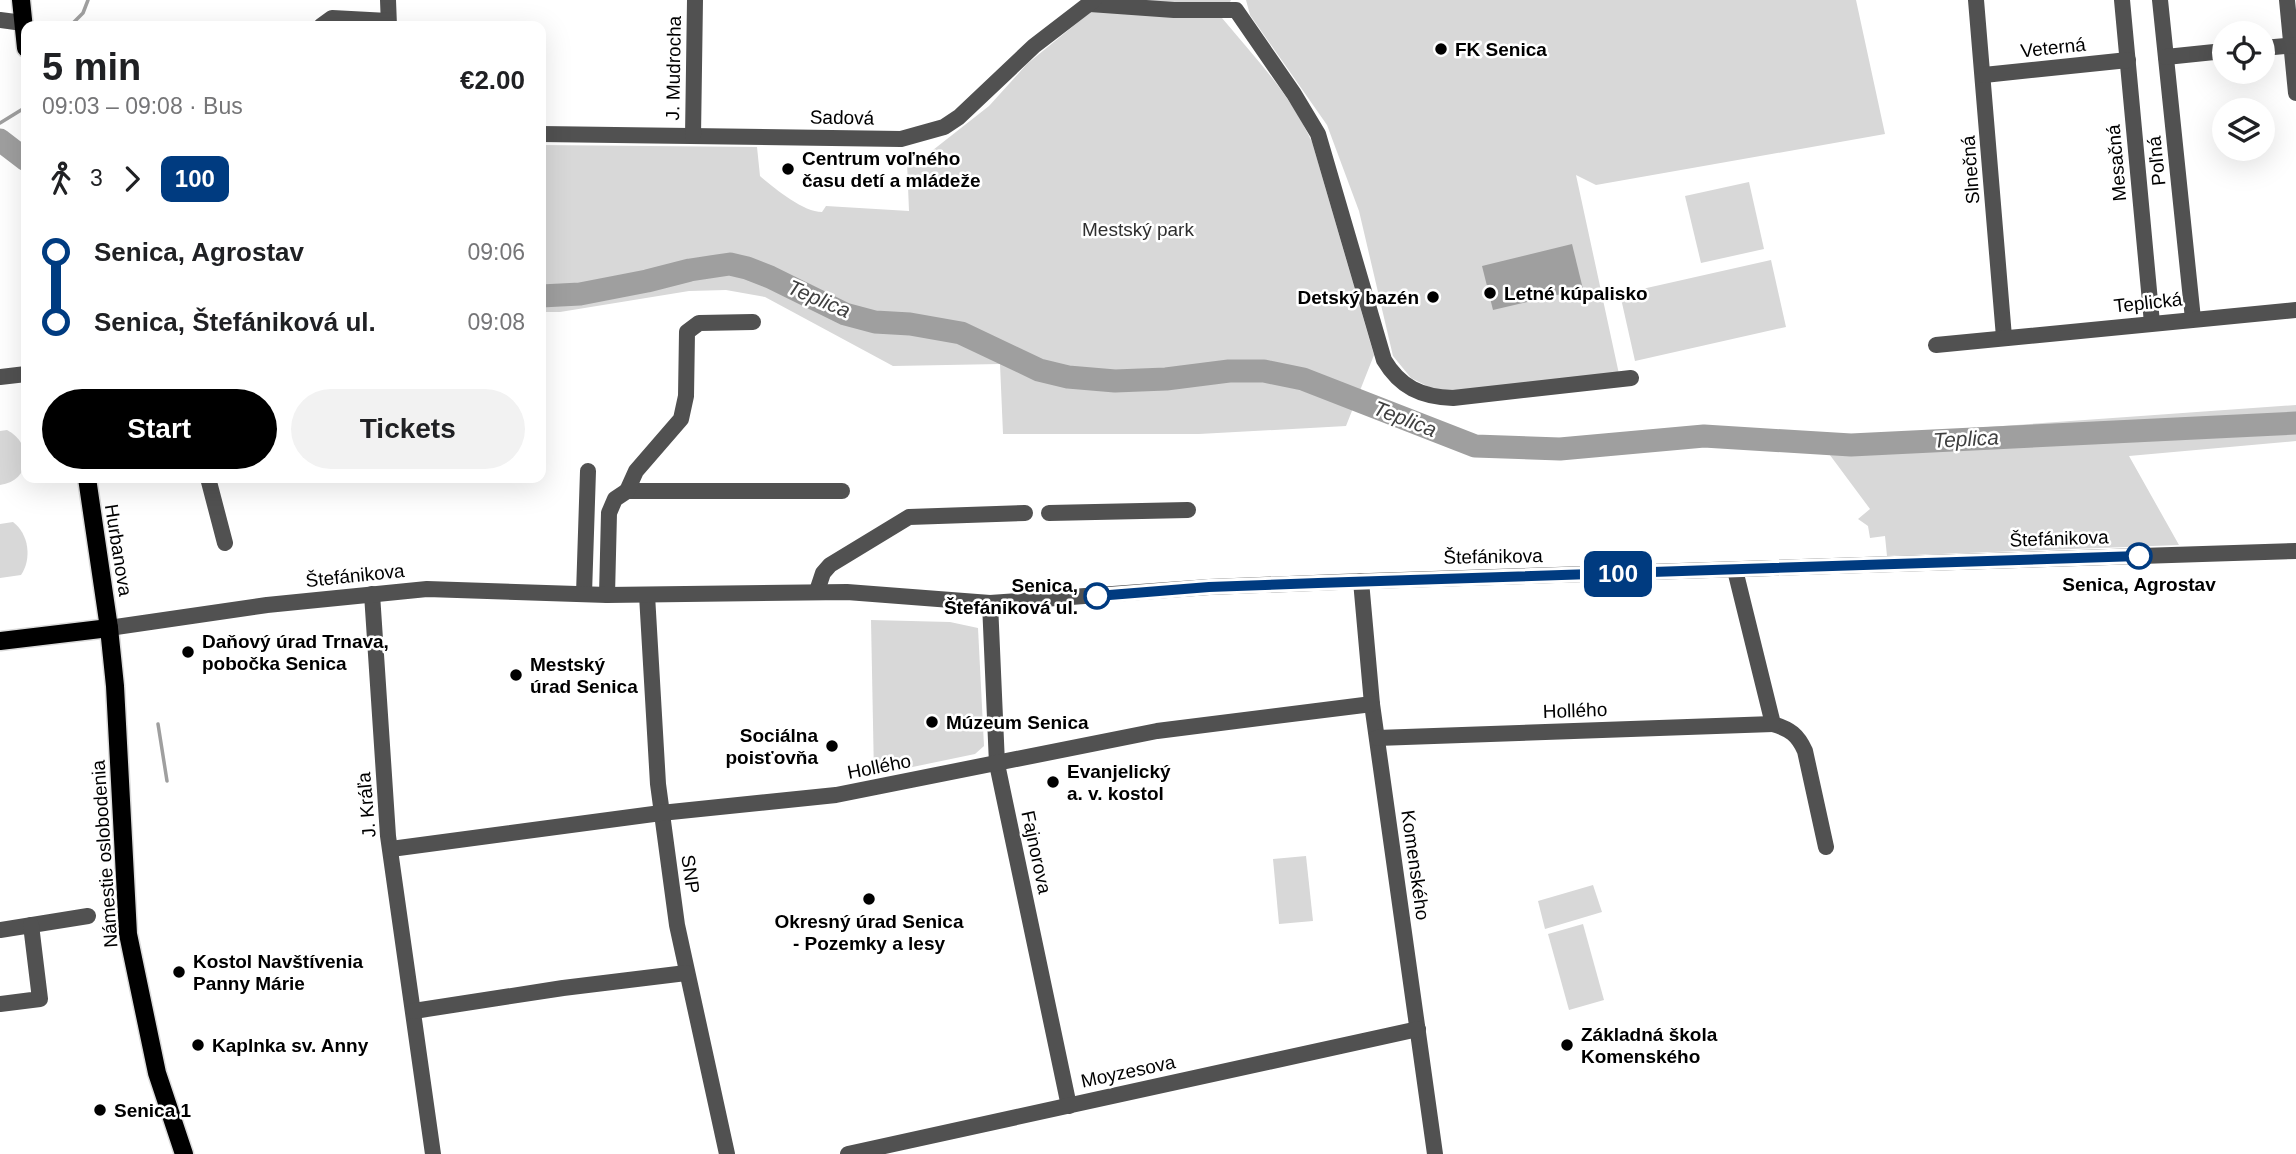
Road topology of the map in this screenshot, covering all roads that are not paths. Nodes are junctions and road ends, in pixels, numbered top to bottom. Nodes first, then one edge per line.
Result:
1 (21, 0) edge
2 (388, 0) edge
3 (695, 0) edge
4 (1976, 0) edge
5 (2122, 0) edge
6 (2160, 0) edge
7 (2287, 0) edge
8 (1092, 2) edge
9 (0, 20) edge
10 (23, 21) edge
11 (328, 21) edge
12 (360, 21) edge
13 (389, 21) edge
14 (21, 23) edge
15 (2294, 45) edge
16 (2275, 47) edge
17 (2212, 52) edge
18 (2166, 57) junction
19 (2128, 60) junction
20 (1984, 75) junction
21 (2296, 93) edge
22 (546, 134) edge
23 (693, 136) junction
24 (2296, 310) edge
25 (2193, 319) junction
26 (753, 322) dead end
27 (2152, 323) junction
28 (2004, 337) junction
29 (1936, 345) dead end
30 (21, 374) edge
31 (0, 377) edge
32 (1631, 378) dead end
33 (588, 471) dead end
34 (88, 483) edge
35 (209, 483) edge
36 (842, 491) dead end
37 (627, 492) junction
38 (1188, 510) dead end
39 (1025, 513) dead end
40 (1049, 513) dead end
41 (225, 543) dead end
42 (2296, 551) edge
43 (1735, 570) junction
44 (1362, 581) junction
45 (817, 591) junction
46 (372, 594) junction
47 (584, 594) junction
48 (607, 594) junction
49 (648, 595) junction
50 (990, 603) junction
51 (109, 628) junction
52 (0, 641) edge
53 (1372, 704) junction
54 (1773, 724) junction
55 (1377, 738) junction
56 (997, 764) junction
57 (661, 813) junction
58 (1826, 847) dead end
59 (391, 849) junction
60 (88, 916) dead end
61 (31, 925) junction
62 (0, 930) edge
63 (686, 973) junction
64 (0, 1004) edge
65 (414, 1012) junction
66 (1418, 1029) junction
67 (1069, 1105) junction
68 (184, 1154) edge
69 (433, 1154) edge
70 (727, 1154) edge
71 (848, 1154) edge
72 (1435, 1154) edge

1 - 10 main road
2 - 13 street
3 - 23 street, J. Mudrocha
4 - 20 street, Slnečná
5 - 19 street, Mesačná
6 - 18 street, Poľná
7 - 15 street
8 - 23 street, Sadová
8 - 32 street
9 - 14 street
11 - 12 street
15 - 16 street
15 - 21 street
17 - 18 street
18 - 25 street, Poľná
19 - 20 street, Veterná
19 - 27 street, Mesačná
20 - 28 street, Slnečná
22 - 23 street, Sadová
24 - 25 street, Teplická
25 - 27 street, Teplická
26 - 37 street
27 - 28 street, Teplická
28 - 29 street, Teplická
30 - 31 street
33 - 47 street
34 - 51 main road, Hurbanova
35 - 41 street
36 - 37 street
37 - 48 street
38 - 40 street
39 - 45 street
42 - 43 street, Štefánikova
43 - 44 street, Štefánikova
43 - 54 street
44 - 50 street, Štefánikova
44 - 53 street, Komenského
45 - 49 street, Štefánikova
45 - 50 street, Štefánikova
46 - 47 street, Štefánikova
46 - 51 street, Štefánikova
46 - 59 street, J. Kráľa
47 - 48 street, Štefánikova
48 - 49 street, Štefánikova
49 - 57 street, SNP
50 - 56 street, Fajnorova
51 - 52 main road
51 - 68 main road, Námestie oslobodenia
53 - 55 street, Komenského
53 - 56 street, Hollého
54 - 55 street, Hollého
54 - 58 street
55 - 66 street, Komenského
56 - 57 street, Hollého
56 - 67 street, Fajnorova
57 - 59 street, Hollého
57 - 63 street, SNP
59 - 65 street, J. Kráľa
60 - 61 street, Námestie oslobodenia
61 - 62 street, Námestie oslobodenia
61 - 64 street
63 - 65 street
63 - 70 street, SNP
65 - 69 street, J. Kráľa
66 - 67 street, Moyzesova
66 - 72 street, Komenského
67 - 71 street, Moyzesova

